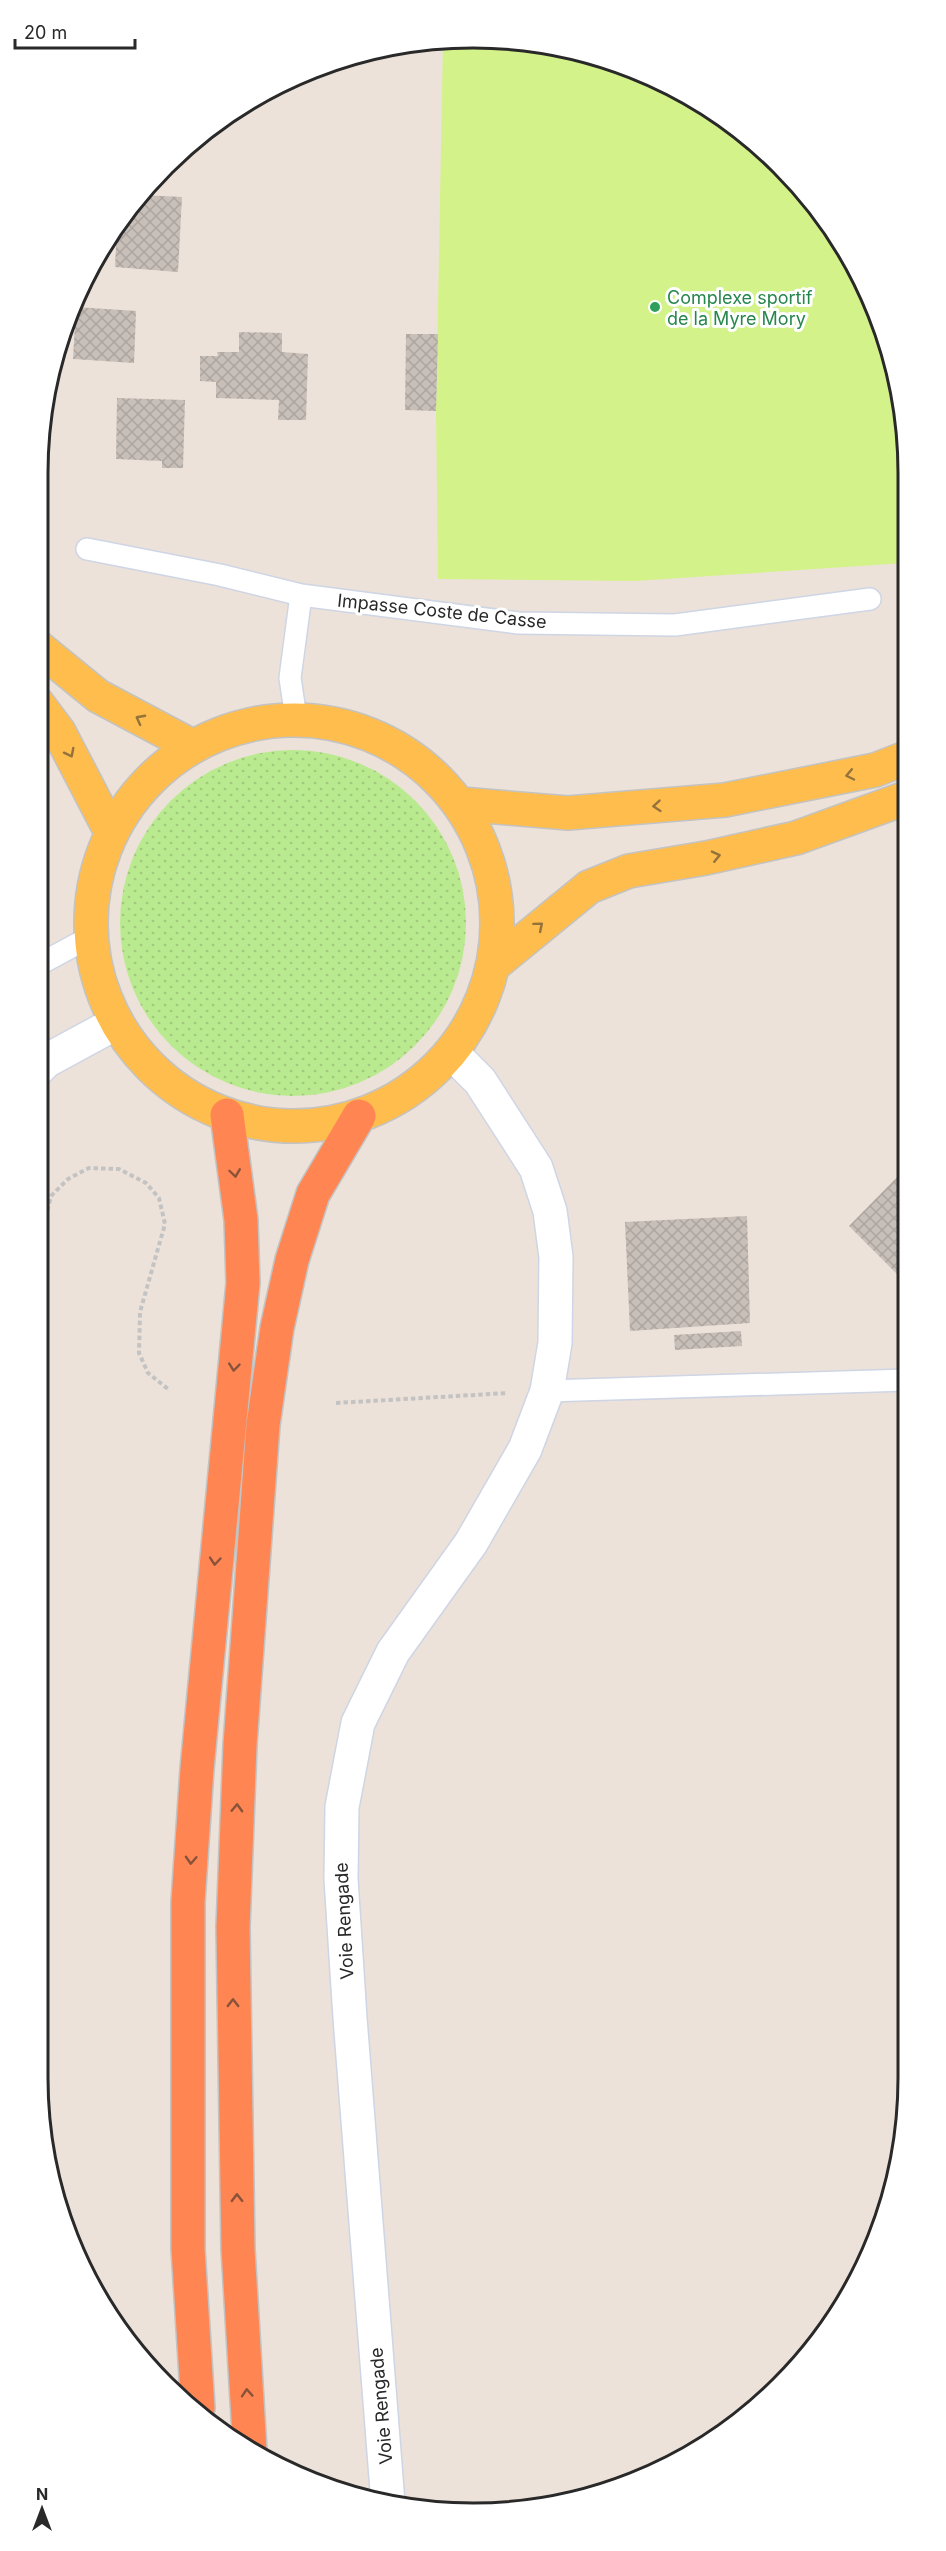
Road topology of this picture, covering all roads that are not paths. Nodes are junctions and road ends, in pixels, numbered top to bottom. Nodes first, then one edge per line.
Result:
1 (87, 549) dead end
2 (301, 595) junction
3 (870, 599) dead end
4 (48, 655) edge
5 (48, 717) edge
6 (296, 718) junction
7 (192, 746) junction
8 (898, 761) edge
9 (898, 801) edge
10 (461, 804) junction
11 (111, 832) junction
12 (90, 937) junction
13 (48, 960) edge
14 (495, 964) junction
15 (116, 1023) junction
16 (452, 1053) junction
17 (48, 1060) edge
18 (227, 1115) junction
19 (359, 1116) junction
20 (898, 1380) edge
21 (547, 1391) junction
22 (198, 2402) edge
23 (249, 2439) edge
24 (387, 2494) edge

1 - 2 lane, Impasse Coste de Casse
2 - 3 lane, Impasse Coste de Casse
2 - 6 lane
7 -> 4 main road
5 -> 11 main road
6 - 7 main road
6 - 10 main road
7 - 11 main road
8 -> 10 main road
14 -> 9 main road
10 - 14 main road
11 - 12 main road
12 - 13 lane
12 - 15 main road
14 - 16 main road
15 - 17 street
15 - 18 main road
16 - 19 main road
16 - 21 street, Voie Rengade
18 - 19 main road
18 -> 22 highway
23 -> 19 highway
20 - 21 lane
21 - 24 street, Voie Rengade

